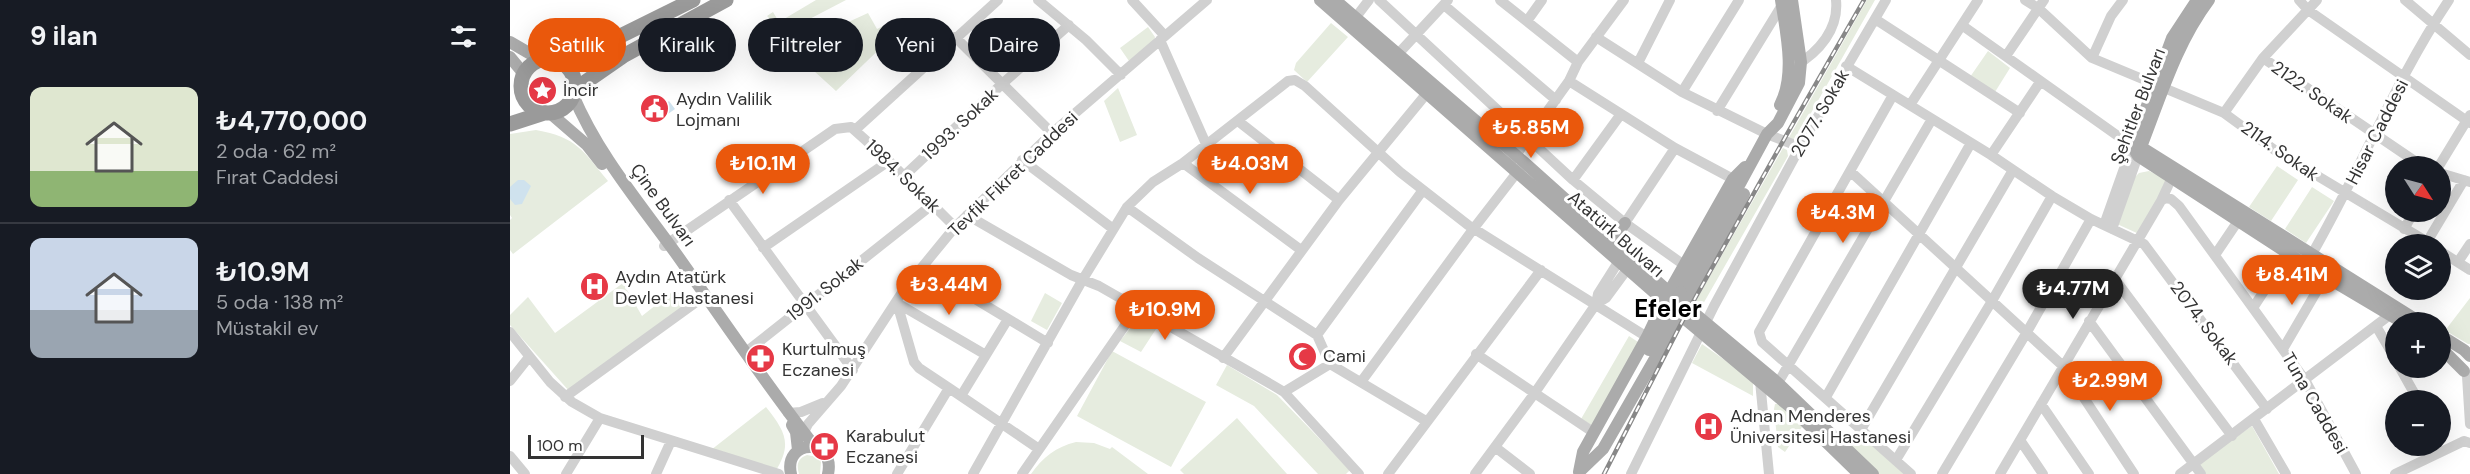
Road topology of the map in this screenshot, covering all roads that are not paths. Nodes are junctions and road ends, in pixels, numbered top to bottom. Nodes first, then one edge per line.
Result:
1 (693, 0) edge
2 (726, 0) edge
3 (998, 0) edge
4 (1038, 0) edge
5 (1132, 0) edge
6 (1207, 0) edge
7 (1320, 0) edge
8 (1335, 0) edge
9 (1369, 0) edge
10 (1378, 0) edge
11 (1500, 0) edge
12 (1542, 0) edge
13 (1624, 0) edge
14 (1670, 0) edge
15 (1739, 0) edge
16 (1836, 0) edge
17 (1886, 0) edge
18 (1978, 0) edge
19 (2025, 0) edge
20 (2122, 0) edge
21 (2197, 0) edge
22 (2209, 0) edge
23 (2298, 0) edge
24 (2316, 0) edge
25 (2405, 0) edge
26 (2449, 0) edge
27 (1785, 2) edge
28 (1446, 3) edge
29 (2041, 4) edge
30 (2308, 9) junction
31 (1356, 17) junction
32 (1875, 19) junction
33 (1527, 21) junction
34 (2433, 23) junction
35 (1070, 25) junction
36 (1963, 26) junction
37 (626, 33) edge
38 (956, 36) edge
39 (1415, 36) junction
40 (1596, 37) junction
41 (956, 38) edge
42 (1162, 38) junction
43 (510, 42) edge
44 (528, 52) edge
45 (1398, 54) junction
46 (2006, 56) junction
47 (2470, 56) edge
48 (510, 57) edge
49 (2092, 58) junction
50 (2263, 58) junction
51 (1940, 60) junction
52 (1578, 62) junction
53 (1801, 62) junction
54 (1638, 63) junction
55 (1846, 66) junction
56 (528, 68) edge
57 (1789, 69) junction
58 (571, 72) edge
59 (916, 72) edge
60 (1121, 75) junction
61 (2404, 78) junction
62 (1569, 81) junction
63 (519, 82) edge
64 (2040, 82) junction
65 (1002, 84) junction
66 (2161, 85) junction
67 (1430, 88) junction
68 (574, 92) junction
69 (1682, 92) junction
70 (1893, 95) junction
71 (1556, 100) junction
72 (1910, 105) junction
73 (1717, 111) junction
74 (547, 113) junction
75 (2020, 113) junction
76 (2224, 113) junction
77 (1621, 114) junction
78 (1932, 119) junction
79 (2469, 120) edge
80 (1238, 121) junction
81 (510, 124) edge
82 (853, 128) junction
83 (1052, 133) junction
84 (2373, 134) junction
85 (1767, 135) junction
86 (1529, 137) junction
87 (1971, 143) junction
88 (1206, 144) junction
89 (1800, 147) junction
90 (1675, 148) junction
91 (2137, 150) junction
92 (1377, 152) junction
93 (1991, 155) junction
94 (2407, 156) edge
95 (2446, 156) edge
96 (1754, 158) junction
97 (889, 160) junction
98 (1022, 160) junction
99 (1183, 163) junction
100 (1517, 164) junction
101 (2013, 170) junction
102 (1851, 172) junction
103 (2173, 173) junction
104 (904, 176) junction
105 (2451, 176) edge
106 (1732, 179) junction
107 (1573, 180) junction
108 (2467, 181) edge
109 (1423, 190) junction
110 (2345, 194) junction
111 (2052, 196) junction
112 (729, 200) junction
113 (1339, 200) junction
114 (1885, 201) junction
115 (2161, 201) junction
116 (933, 204) junction
117 (1127, 207) junction
118 (967, 215) junction
119 (2091, 219) junction
120 (2238, 221) junction
121 (2408, 222) edge
122 (1625, 223) junction
123 (955, 227) junction
124 (2108, 227) junction
125 (1113, 228) junction
126 (1474, 228) junction
127 (2404, 229) junction
128 (2413, 234) edge
129 (2435, 234) edge
130 (1920, 235) junction
131 (2137, 240) junction
132 (1611, 241) junction
133 (666, 244) junction
134 (2470, 244) edge
135 (763, 248) junction
136 (1301, 250) junction
137 (2288, 254) junction
138 (2215, 255) junction
139 (2451, 257) edge
140 (2308, 260) junction
141 (1626, 261) junction
142 (2458, 261) junction
143 (1684, 265) junction
144 (922, 267) junction
145 (1954, 268) junction
146 (1541, 270) junction
147 (2470, 270) edge
148 (2325, 277) junction
149 (1083, 279) junction
150 (2114, 279) junction
151 (1672, 295) junction
152 (704, 297) junction
153 (1264, 301) junction
154 (1992, 301) junction
155 (897, 303) junction
156 (1596, 304) junction
157 (804, 305) junction
158 (1137, 308) junction
159 (2253, 308) junction
160 (1679, 311) junction
161 (2394, 312) joint
162 (1008, 319) junction
163 (2385, 319) edge
164 (2089, 321) junction
165 (2376, 326) junction
166 (1704, 327) junction
167 (510, 332) edge
168 (2027, 333) junction
169 (1317, 335) junction
170 (1647, 338) junction
171 (2385, 341) edge
172 (2451, 342) edge
173 (1048, 344) junction
174 (2283, 349) junction
175 (746, 352) junction
176 (987, 354) junction
177 (1476, 354) junction
178 (529, 357) junction
179 (2470, 357) edge
180 (1223, 358) junction
181 (2451, 358) edge
182 (1330, 364) junction
183 (1789, 365) junction
184 (2062, 366) junction
185 (853, 369) junction
186 (2467, 375) edge
187 (1764, 378) junction
188 (2306, 380) junction
189 (510, 381) edge
190 (1361, 382) junction
191 (1778, 383) junction
192 (949, 388) junction
193 (1284, 392) junction
194 (1534, 394) junction
195 (961, 396) junction
196 (566, 397) junction
197 (1826, 397) junction
198 (826, 402) junction
199 (2041, 404) junction
200 (2267, 409) junction
201 (789, 413) junction
202 (600, 418) junction
203 (2254, 419) junction
204 (1426, 421) junction
205 (1003, 423) junction
206 (2470, 424) edge
207 (1862, 428) junction
208 (804, 432) junction
209 (1593, 432) junction
210 (2232, 436) junction
211 (2020, 440) junction
212 (671, 441) junction
213 (2451, 443) edge
214 (2470, 443) edge
215 (1494, 447) junction
216 (816, 448) junction
217 (1039, 449) junction
218 (798, 450) junction
219 (510, 456) edge
220 (2424, 456) edge
221 (1896, 460) junction
222 (2193, 464) junction
223 (740, 469) edge
224 (832, 472) edge
225 (1579, 473) edge
226 (525, 474) edge
227 (566, 474) edge
228 (656, 474) edge
229 (779, 474) edge
230 (784, 474) edge
231 (790, 474) edge
232 (897, 474) edge
233 (973, 474) edge
234 (1022, 474) edge
235 (1359, 474) edge
236 (1388, 474) edge
237 (1475, 474) edge
238 (1530, 474) edge
239 (1631, 474) edge
240 (1769, 474) edge
241 (1859, 474) edge
242 (1873, 474) edge
243 (1911, 474) edge
244 (1942, 474) edge
245 (2000, 474) edge
246 (2043, 474) edge
247 (2089, 474) edge
248 (2133, 474) edge
249 (2180, 474) edge
250 (2200, 474) edge
251 (2286, 474) edge
252 (2356, 474) edge
253 (2395, 474) edge

1 - 37 highway
2 - 68 highway
3 - 38 street
4 - 35 street
5 - 42 street
6 - 42 street, Tevfik Fikret Caddesi
7 - 67 main road, Atatürk Bulvarı
8 - 31 main road, Atatürk Bulvarı
9 - 31 street
10 - 39 street
11 - 33 street
12 - 33 street
13 - 40 street
14 - 54 street
15 - 69 street
16 - 53 street
17 - 32 street, 2077. Sokak
18 - 36 street
19 - 29 street
20 - 49 street
21 - 66 main road, Şehitler Bulvarı
22 - 66 main road, Şehitler Bulvarı
23 - 30 street
24 - 30 street
25 - 34 street
26 - 34 street, Hisar Caddesi
27 - 53 main road
27 - 57 main road
27 - 73 street
28 - 39 street
28 - 71 street
29 - 46 street
29 - 49 street
30 - 50 street
30 - 61 street
31 - 45 main road, Atatürk Bulvarı
32 - 51 street
32 - 55 street, 2077. Sokak
33 - 52 street
34 - 47 street
34 - 61 street, Hisar Caddesi
35 - 60 street
35 - 65 street, 1993. Sokak
36 - 46 street
36 - 51 street
39 - 45 street
39 - 86 street
40 - 52 street
40 - 54 street
41 - 65 street
42 - 60 street, Tevfik Fikret Caddesi
42 - 88 street
43 - 44 main road
45 - 67 main road, Atatürk Bulvarı
46 - 64 street
48 - 63 main road
49 - 66 street, 2114. Sokak
50 - 76 street
50 - 84 street, 2122. Sokak
51 - 72 street
51 - 75 street
52 - 62 street
53 - 57 street
53 - 85 main road
54 - 69 street
55 - 70 street
55 - 89 street, 2077. Sokak
56 - 63 highway
57 - 85 main road
58 - 68 highway
59 - 82 street
60 - 83 street, Tevfik Fikret Caddesi
61 - 79 street
61 - 84 street, Hisar Caddesi
62 - 71 street
62 - 77 street
63 - 74 highway
64 - 75 street
64 - 91 street
65 - 83 street
65 - 104 street, 1993. Sokak
66 - 76 street, 2114. Sokak
66 - 91 main road, Şehitler Bulvarı
67 - 92 street
67 - 100 main road, Atatürk Bulvarı
68 - 74 highway
68 - 133 main road, Çine Bulvarı
69 - 73 street
70 - 72 street
70 - 102 street
71 - 86 street
72 - 78 street
73 - 85 street
74 - 81 highway
74 - 133 main road, Çine Bulvarı
75 - 93 street
76 - 110 street, 2114. Sokak
77 - 90 street
77 - 107 street
78 - 87 street
78 - 114 street
79 - 95 street
80 - 88 street
80 - 92 street
80 - 113 street
82 - 97 street, 1984. Sokak
82 - 112 street
83 - 98 street, Tevfik Fikret Caddesi
84 - 94 street, 2122. Sokak
84 - 110 street, Hisar Caddesi
85 - 89 street
85 - 96 main road
86 - 100 street
86 - 107 street
87 - 93 street
87 - 130 street
88 - 99 street
89 - 166 street, 2077. Sokak
90 - 106 street
90 - 122 street
91 - 103 main road
91 - 124 street, Şehitler Bulvarı
92 - 109 street
92 - 113 street
93 - 101 street
96 - 106 main road
96 - 151 main road
96 - 160 main road
97 - 104 street, 1984. Sokak
97 - 135 street
98 - 118 street, Tevfik Fikret Caddesi
98 - 125 street
99 - 117 street
99 - 136 street
100 - 126 street
100 - 132 main road
100 - 141 main road, Atatürk Bulvarı
101 - 111 street
101 - 145 street
102 - 114 street
102 - 183 street
103 - 115 street
103 - 120 main road
103 - 140 main road
104 - 116 street, 1984. Sokak
105 - 108 street
106 - 143 main road
107 - 122 street
108 - 129 street
109 - 126 street
109 - 169 street
110 - 127 street, 2114. Sokak
110 - 140 street, Hisar Caddesi
111 - 119 street
111 - 154 street
112 - 133 street
112 - 135 street
113 - 136 street
114 - 130 street
114 - 183 street
115 - 131 street
115 - 138 street, Tuna Caddesi
116 - 123 street, 1984. Sokak
116 - 157 street, 1991. Sokak
117 - 125 street
117 - 153 street
118 - 123 street, Tevfik Fikret Caddesi
118 - 149 street
119 - 124 street
119 - 168 street
120 - 137 main road
120 - 138 street
121 - 127 street
122 - 132 main road
122 - 143 street
123 - 144 street, Tevfik Fikret Caddesi
124 - 131 street
125 - 149 street
126 - 146 street
126 - 190 street
127 - 128 street, 2114. Sokak
130 - 145 street
130 - 197 street
131 - 150 street
131 - 200 street, 2074. Sokak
132 - 141 main road
133 - 152 main road, Çine Bulvarı
134 - 142 street
135 - 157 street
136 - 153 street
137 - 140 main road
137 - 159 street
138 - 159 street, Tuna Caddesi
139 - 142 street
140 - 148 main road
140 - 161 main road
141 - 151 main road, Atatürk Bulvarı
141 - 156 street
142 - 147 street
143 - 151 main road
144 - 155 street, Tevfik Fikret Caddesi
144 - 162 street
145 - 154 street
145 - 207 street
146 - 156 street
146 - 177 street
148 - 161 main road
148 - 174 street
149 - 158 street
149 - 173 street
150 - 164 street
150 - 210 street
151 - 160 main road, bridge
151 - 160 main road, Atatürk Bulvarı
151 - 170 main road
152 - 175 main road, Çine Bulvarı
152 - 196 street
152 - 218 main road, Çine Bulvarı
153 - 169 street
153 - 180 street
154 - 168 street
154 - 221 street
155 - 176 street
155 - 185 street, Tevfik Fikret Caddesi
155 - 192 street
156 - 170 street
156 - 194 street
157 - 175 street, 1991. Sokak
157 - 185 street
158 - 180 street
158 - 217 street
159 - 174 street, Tuna Caddesi
160 - 166 main road, Atatürk Bulvarı
160 - 225 main road
162 - 173 street
162 - 176 street
163 - 165 street
164 - 184 street
164 - 222 street
165 - 171 street
165 - 188 street
166 - 187 main road, Atatürk Bulvarı
166 - 239 street, 2077. Sokak
167 - 178 street
168 - 184 street
168 - 244 street
169 - 182 street
170 - 209 main road
172 - 179 main road
173 - 205 street
174 - 188 street, Tuna Caddesi
175 - 201 main road, Çine Bulvarı
176 - 195 street
177 - 194 street
177 - 204 street
178 - 189 street
178 - 196 street
179 - 186 main road
180 - 193 street
181 - 186 main road
182 - 190 street
182 - 193 street
183 - 191 street
183 - 197 street
184 - 199 street
184 - 248 street
185 - 198 street, Tevfik Fikret Caddesi
186 - 206 street
187 - 191 main road, Atatürk Bulvarı
187 - 240 street
187 - 241 main road, Atatürk Bulvarı
188 - 200 street
188 - 252 street, Tuna Caddesi
190 - 204 street
191 - 242 main road, Atatürk Bulvarı
192 - 195 street
192 - 232 street
193 - 235 street
194 - 209 street
194 - 215 street
195 - 205 street
196 - 202 street
197 - 207 street
198 - 201 street
198 - 208 street, Tevfik Fikret Caddesi
199 - 211 street
199 - 247 street
200 - 203 street
201 - 208 main road, Çine Bulvarı
202 - 212 street
202 - 227 street
203 - 210 street
203 - 251 street
204 - 236 street
205 - 217 street
205 - 233 street
207 - 221 street
208 - 216 main road, Çine Bulvarı
209 - 225 main road
210 - 222 street
211 - 245 street
211 - 246 street
212 - 223 street
212 - 228 street
213 - 214 street
215 - 237 street
215 - 238 street
216 - 218 main road
216 - 224 main road, Çine Bulvarı
217 - 234 street
218 - 231 main road
219 - 226 street
220 - 253 street
221 - 243 street
222 - 249 street
222 - 250 street
223 - 229 street
230 - 231 street

